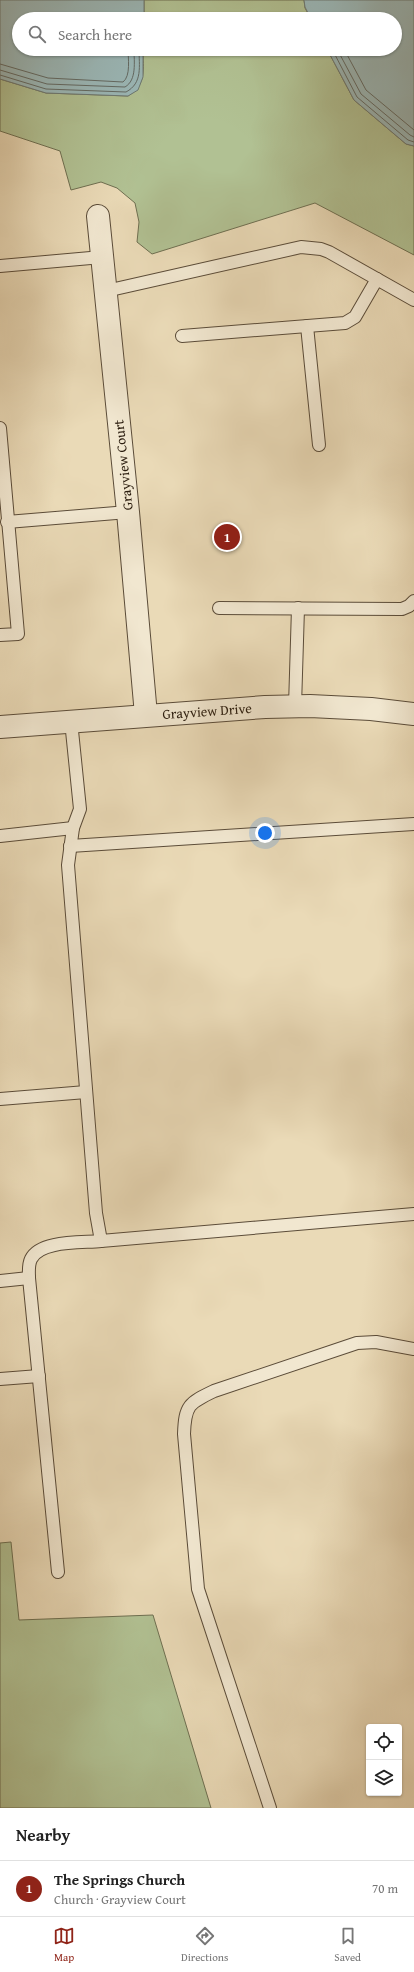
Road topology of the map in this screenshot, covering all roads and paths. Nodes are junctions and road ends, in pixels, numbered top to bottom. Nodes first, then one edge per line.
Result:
1 (98, 216) dead end
2 (102, 256) junction
3 (0, 266) edge
4 (377, 279) junction
5 (106, 291) junction
6 (414, 300) edge
7 (307, 326) junction
8 (182, 336) dead end
9 (0, 428) edge
10 (319, 445) dead end
11 (128, 512) junction
12 (7, 522) junction
13 (414, 601) edge
14 (219, 608) dead end
15 (298, 608) junction
16 (0, 635) edge
17 (295, 706) junction
18 (414, 714) edge
19 (146, 715) junction
20 (70, 721) junction
21 (0, 727) edge
22 (414, 824) edge
23 (73, 828) junction
24 (0, 836) edge
25 (70, 846) junction
26 (86, 1092) junction
27 (0, 1099) edge
28 (414, 1214) edge
29 (101, 1241) junction
30 (29, 1278) junction
31 (0, 1281) edge
32 (414, 1349) edge
33 (39, 1376) junction
34 (0, 1379) edge
35 (58, 1572) dead end
36 (270, 1808) edge

1 - 2 street, Grayview Court
2 - 3 lane
2 - 5 street, Grayview Court
4 - 5 lane
4 - 6 lane
4 - 7 lane
5 - 11 street, Grayview Court
7 - 8 lane
7 - 10 lane
9 - 12 lane
11 - 12 lane
11 - 19 street, Grayview Court
12 - 16 lane
13 - 15 lane
14 - 15 lane
15 - 17 lane
17 - 18 street, Grayview Drive
17 - 19 street, Grayview Drive
19 - 20 street, Grayview Drive
20 - 21 street, Grayview Drive
20 - 23 lane
22 - 25 lane
23 - 24 lane
23 - 25 lane
25 - 26 lane
26 - 27 lane
26 - 29 lane
28 - 29 lane
29 - 30 lane
30 - 31 lane
30 - 33 lane
32 - 36 lane
33 - 34 lane
33 - 35 lane

